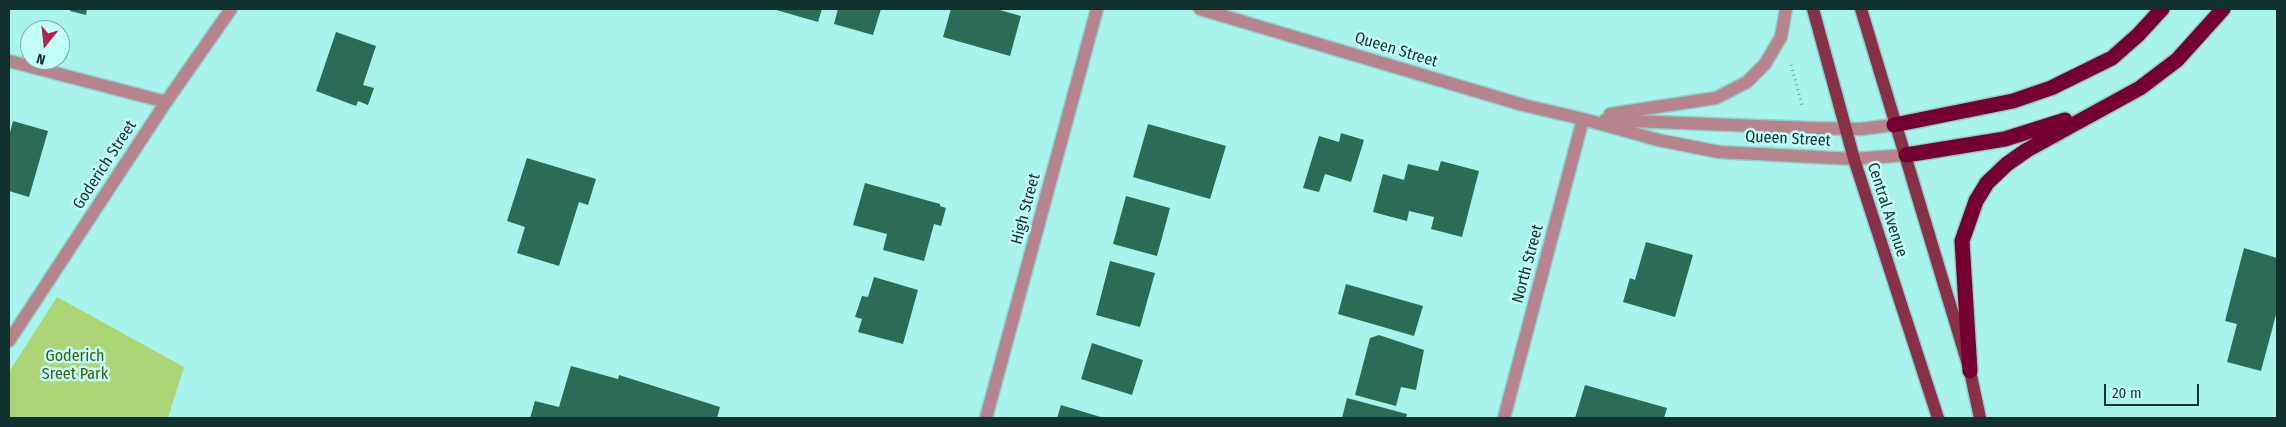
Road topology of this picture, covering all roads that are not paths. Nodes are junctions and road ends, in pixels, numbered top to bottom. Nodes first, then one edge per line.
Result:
1 (231, 9) edge
2 (1097, 9) edge
3 (1200, 9) edge
4 (1786, 9) edge
5 (1813, 9) edge
6 (1861, 9) edge
7 (2162, 9) edge
8 (2223, 9) edge
9 (9, 61) edge
10 (166, 102) junction
11 (2100, 110) junction
12 (1583, 119) junction
13 (1894, 125) junction
14 (1847, 129) junction
15 (1906, 155) junction
16 (1854, 159) junction
17 (9, 341) edge
18 (1970, 371) junction
19 (986, 418) edge
20 (1504, 418) edge
21 (1938, 418) edge
22 (1980, 418) edge

1 - 10 street, Goderich Street
2 - 19 street, High Street
3 - 12 street, Queen Street
4 - 12 street
5 - 14 main road, Central Avenue
6 - 13 main road, Central Avenue
7 - 13 highway
8 - 11 highway
9 - 10 street
10 - 17 street, Goderich Street
11 - 15 highway
11 - 18 highway
12 - 14 street, Queen Street
12 - 16 street, Queen Street
12 - 20 street, North Street
13 - 14 street, Queen Street
13 - 15 main road, Central Avenue
14 - 16 main road, Central Avenue
15 - 16 street, Queen Street
15 - 18 main road, Central Avenue
16 - 21 main road, Central Avenue
18 - 22 main road, Central Avenue

